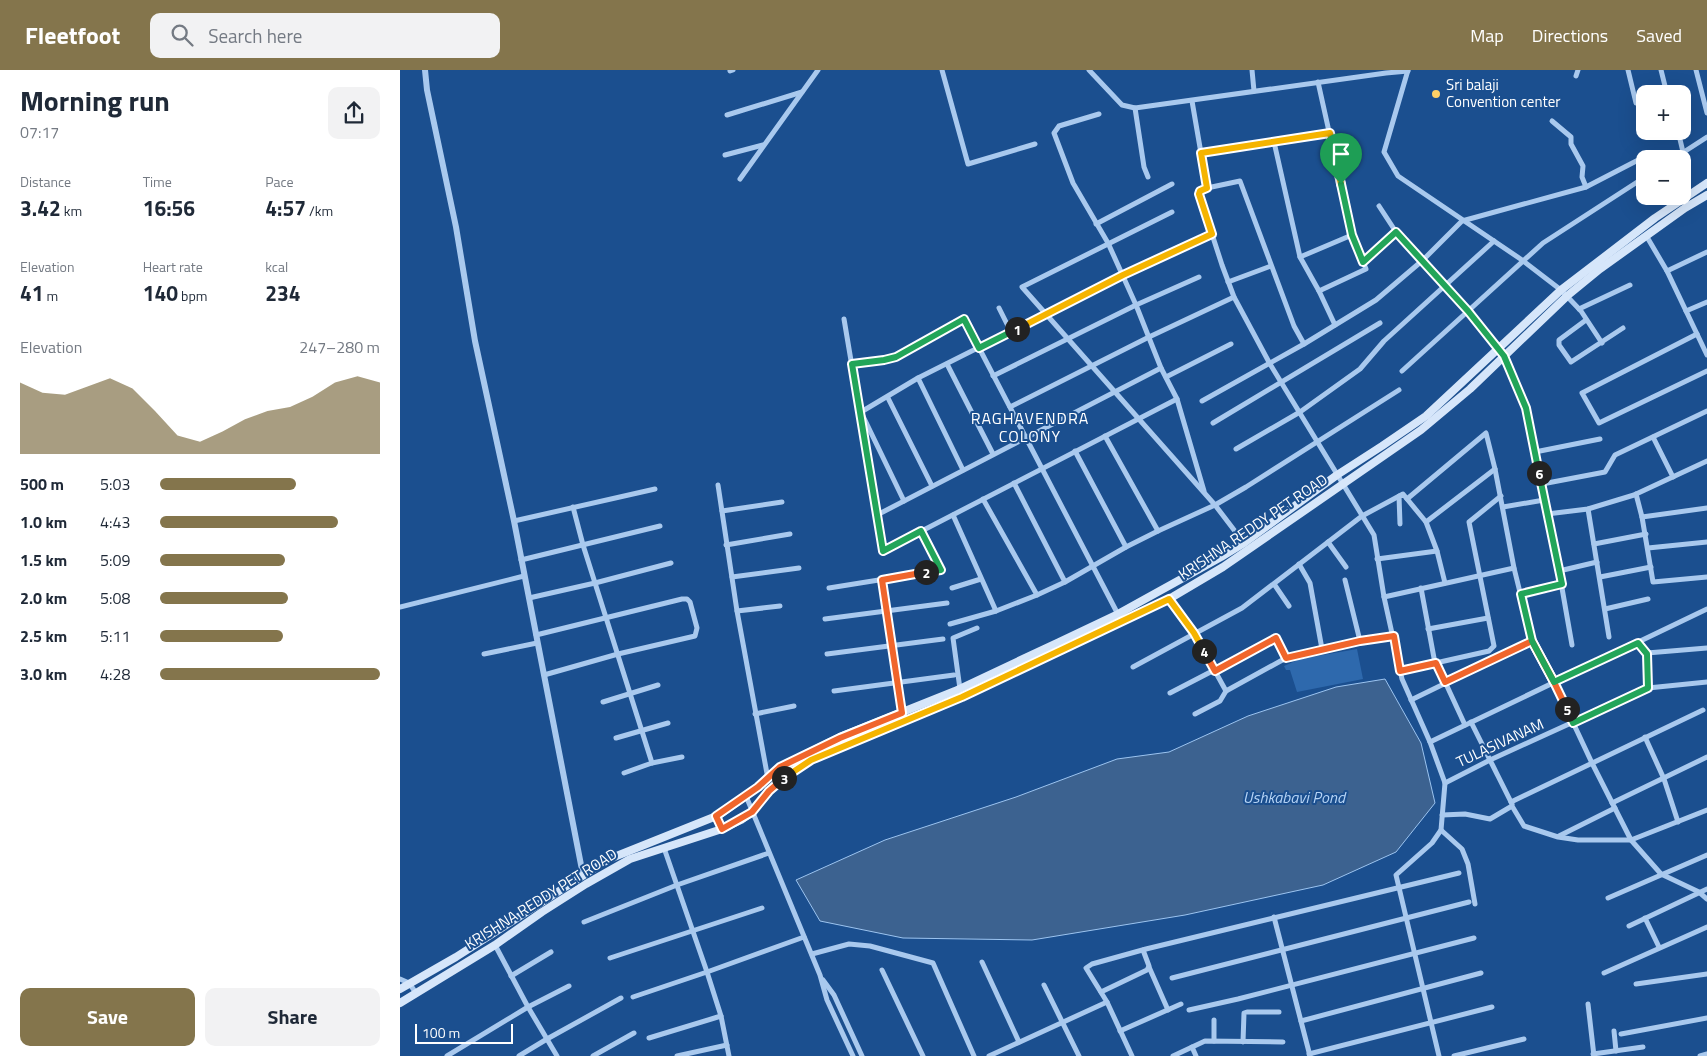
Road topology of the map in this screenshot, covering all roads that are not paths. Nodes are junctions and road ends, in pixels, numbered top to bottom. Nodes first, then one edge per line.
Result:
1 (425, 70) edge
2 (818, 70) edge
3 (942, 70) edge
4 (1089, 70) edge
5 (1252, 70) edge
6 (1408, 70) edge
7 (1628, 70) edge
8 (1661, 70) edge
9 (1696, 70) edge
10 (1386, 71) edge
11 (1318, 82) junction
12 (1665, 85) edge
13 (1254, 91) junction
14 (802, 92) junction
15 (1192, 100) junction
16 (1636, 103) dead end
17 (1135, 108) junction
18 (1707, 113) edge
19 (1099, 114) dead end
20 (727, 115) dead end
21 (1552, 121) dead end
22 (1330, 133) junction
23 (1707, 136) edge
24 (1274, 142) junction
25 (1035, 144) dead end
26 (764, 145) junction
27 (1686, 150) edge
28 (1201, 153) junction
29 (725, 155) dead end
30 (1636, 161) edge
31 (1148, 177) dead end
32 (740, 179) dead end
33 (1636, 182) edge
34 (1707, 183) edge
35 (1172, 184) dead end
36 (1586, 187) junction
37 (1207, 188) junction
38 (1707, 194) edge
39 (1379, 206) dead end
40 (1671, 207) joint
41 (1172, 212) dead end
42 (1462, 220) junction
43 (1096, 224) junction
44 (1396, 232) junction
45 (1212, 234) junction
46 (1352, 235) junction
47 (1647, 237) junction
48 (1494, 241) junction
49 (1108, 243) junction
50 (1707, 252) edge
51 (1300, 257) junction
52 (1423, 260) junction
53 (1522, 260) junction
54 (1363, 262) junction
55 (1271, 266) junction
56 (1667, 271) junction
57 (1123, 275) junction
58 (1199, 277) dead end
59 (1228, 282) junction
60 (1630, 285) dead end
61 (1446, 286) junction
62 (1561, 290) junction
63 (1319, 291) junction
64 (1567, 296) junction
65 (1234, 297) junction
66 (1707, 302) edge
67 (1136, 304) junction
68 (998, 308) dead end
69 (1579, 309) junction
70 (1468, 311) junction
71 (1686, 311) junction
72 (1045, 315) junction
73 (844, 319) dead end
74 (1586, 320) junction
75 (1380, 323) dead end
76 (1335, 325) junction
77 (1623, 328) dead end
78 (1011, 332) junction
79 (1697, 334) junction
80 (1149, 337) junction
81 (1067, 339) junction
82 (1602, 343) junction
83 (1231, 344) dead end
84 (1304, 344) junction
85 (979, 348) junction
86 (1497, 348) junction
87 (1706, 353) edge
88 (1504, 356) junction
89 (852, 364) junction
90 (946, 364) junction
91 (1270, 364) junction
92 (1091, 366) junction
93 (1161, 368) junction
94 (1402, 371) dead end
95 (1707, 371) edge
96 (993, 376) junction
97 (1166, 377) junction
98 (918, 378) junction
99 (1282, 383) junction
100 (1399, 390) dead end
101 (1114, 392) junction
102 (888, 398) junction
103 (1177, 399) junction
104 (1202, 402) dead end
105 (1010, 407) junction
106 (1707, 411) edge
107 (861, 412) junction
108 (1300, 412) junction
109 (1138, 419) junction
110 (1213, 423) dead end
111 (1106, 436) junction
112 (1653, 437) junction
113 (1026, 438) junction
114 (1600, 439) dead end
115 (1317, 440) junction
116 (1236, 449) dead end
117 (1075, 451) junction
118 (1535, 452) junction
119 (994, 454) junction
120 (1707, 461) edge
121 (1042, 469) junction
122 (1495, 469) junction
123 (963, 470) junction
124 (1337, 475) junction
125 (1673, 477) junction
126 (1014, 483) junction
127 (1343, 484) junction
128 (1542, 484) junction
129 (718, 485) dead end
130 (932, 486) junction
131 (655, 488) dead end
132 (1205, 494) junction
133 (1636, 494) junction
134 (1399, 496) junction
135 (1501, 496) junction
136 (982, 499) junction
137 (1406, 499) junction
138 (1544, 500) junction
139 (904, 501) junction
140 (782, 502) dead end
141 (1214, 505) junction
142 (573, 507) junction
143 (1503, 507) junction
144 (1588, 509) junction
145 (1707, 509) edge
146 (722, 511) junction
147 (877, 514) junction
148 (1547, 514) junction
149 (953, 515) junction
150 (1362, 516) junction
151 (1642, 517) junction
152 (514, 521) junction
153 (1426, 522) junction
154 (1400, 524) dead end
155 (660, 526) dead end
156 (1158, 530) junction
157 (921, 531) junction
158 (790, 534) dead end
159 (1646, 534) junction
160 (1328, 542) junction
161 (1707, 542) edge
162 (1244, 543) junction
163 (1594, 544) junction
164 (583, 545) junction
165 (726, 545) junction
166 (1126, 547) junction
167 (1648, 548) junction
168 (1437, 551) junction
169 (1377, 559) junction
170 (521, 560) junction
171 (1597, 562) junction
172 (671, 563) dead end
173 (1299, 564) junction
174 (1093, 566) junction
175 (1346, 567) dead end
176 (1650, 567) junction
177 (799, 568) dead end
178 (1514, 568) junction
179 (1560, 571) junction
180 (524, 576) junction
181 (1480, 576) junction
182 (1600, 576) junction
183 (732, 577) junction
184 (1707, 577) edge
185 (981, 579) junction
186 (882, 580) junction
187 (1345, 580) dead end
188 (1065, 582) junction
189 (595, 583) junction
190 (1445, 583) junction
191 (1274, 584) junction
192 (1562, 584) junction
193 (829, 588) dead end
194 (952, 588) dead end
195 (1421, 588) junction
196 (1521, 594) junction
197 (1037, 595) junction
198 (1384, 597) junction
199 (529, 598) junction
200 (1169, 599) junction
201 (1648, 599) dead end
202 (948, 603) dead end
203 (780, 606) dead end
204 (1289, 606) dead end
205 (400, 607) edge
206 (1605, 609) junction
207 (1707, 609) edge
208 (737, 610) junction
209 (887, 611) junction
210 (996, 611) junction
211 (1118, 614) junction
212 (606, 618) junction
213 (1488, 618) junction
214 (825, 619) dead end
215 (1122, 622) junction
216 (950, 624) dead end
217 (977, 628) dead end
218 (1428, 629) junction
219 (1194, 633) junction
220 (536, 636) junction
221 (1394, 636) junction
222 (1609, 637) dead end
223 (943, 639) dead end
224 (1360, 641) junction
225 (1532, 641) junction
226 (537, 643) junction
227 (1638, 643) junction
228 (893, 646) junction
229 (1572, 646) dead end
230 (1707, 648) edge
231 (1322, 649) junction
232 (484, 654) dead end
233 (618, 654) junction
234 (827, 654) dead end
235 (1647, 654) junction
236 (1286, 658) junction
237 (1436, 663) junction
238 (1133, 667) dead end
239 (1215, 671) junction
240 (1400, 671) junction
241 (544, 675) junction
242 (954, 675) dead end
243 (898, 682) junction
244 (1445, 682) junction
245 (1554, 682) junction
246 (1707, 682) edge
247 (658, 685) dead end
248 (1648, 688) junction
249 (960, 689) junction
250 (834, 691) dead end
251 (1226, 691) junction
252 (1170, 693) dead end
253 (630, 694) junction
254 (1410, 700) junction
255 (603, 702) dead end
256 (794, 706) dead end
257 (1703, 710) dead end
258 (902, 713) junction
259 (755, 714) junction
260 (1195, 714) dead end
261 (1472, 722) junction
262 (668, 723) dead end
263 (1573, 723) junction
264 (1465, 725) junction
265 (642, 730) junction
266 (1645, 737) junction
267 (616, 738) dead end
268 (1430, 742) junction
269 (682, 757) dead end
270 (1707, 757) edge
271 (1490, 760) junction
272 (1592, 762) junction
273 (652, 764) junction
274 (624, 772) dead end
275 (768, 779) junction
276 (1664, 779) junction
277 (1445, 783) junction
278 (746, 796) junction
279 (1512, 804) junction
280 (1613, 806) junction
281 (1707, 810) edge
282 (752, 812) junction
283 (1442, 815) junction
284 (716, 816) junction
285 (1678, 822) junction
286 (722, 829) junction
287 (1441, 830) junction
288 (1558, 836) junction
289 (1630, 840) junction
290 (664, 848) junction
291 (769, 853) junction
292 (1707, 855) edge
293 (1459, 873) dead end
294 (1661, 874) junction
295 (583, 875) junction
296 (677, 886) junction
297 (1398, 888) junction
298 (1707, 889) edge
299 (1699, 892) junction
300 (1608, 898) dead end
301 (1707, 899) edge
302 (762, 908) dead end
303 (1274, 917) junction
304 (1645, 918) junction
305 (1406, 919) junction
306 (584, 922) dead end
307 (1629, 926) dead end
308 (1707, 927) edge
309 (692, 932) junction
310 (804, 937) junction
311 (1474, 938) dead end
312 (495, 945) junction
313 (1659, 947) junction
314 (1143, 950) junction
315 (1284, 950) junction
316 (551, 952) dead end
317 (812, 954) junction
318 (1416, 954) junction
319 (610, 958) dead end
320 (982, 962) dead end
321 (1149, 966) junction
322 (882, 970) dead end
323 (707, 972) junction
324 (1481, 973) dead end
325 (1604, 973) dead end
326 (1707, 974) edge
327 (820, 975) junction
328 (511, 976) junction
329 (1172, 978) dead end
330 (400, 979) edge
331 (409, 983) junction
332 (1636, 984) dead end
333 (1044, 985) dead end
334 (1292, 985) junction
335 (569, 986) dead end
336 (1423, 988) junction
337 (400, 989) edge
338 (1101, 992) junction
339 (416, 993) junction
340 (633, 997) dead end
341 (621, 998) dead end
342 (1107, 1002) junction
343 (400, 1003) edge
344 (1181, 1004) dead end
345 (1588, 1004) dead end
346 (528, 1007) junction
347 (1492, 1007) dead end
348 (1168, 1010) junction
349 (1190, 1010) dead end
350 (1279, 1012) dead end
351 (721, 1016) junction
352 (1707, 1018) edge
353 (1214, 1020) dead end
354 (1301, 1021) junction
355 (1063, 1022) junction
356 (1432, 1023) junction
357 (1120, 1031) junction
358 (1614, 1031) dead end
359 (634, 1033) dead end
360 (1621, 1034) dead end
361 (546, 1038) junction
362 (649, 1038) dead end
363 (1524, 1038) dead end
364 (1214, 1041) junction
365 (1019, 1042) junction
366 (1243, 1042) junction
367 (1283, 1042) dead end
368 (726, 1045) junction
369 (1192, 1047) junction
370 (1643, 1047) dead end
371 (1616, 1052) junction
372 (1707, 1054) edge
373 (1310, 1055) edge
374 (1594, 1055) edge
375 (447, 1056) edge
376 (518, 1056) edge
377 (557, 1056) edge
378 (593, 1056) edge
379 (677, 1056) edge
380 (729, 1056) edge
381 (853, 1056) edge
382 (862, 1056) edge
383 (923, 1056) edge
384 (974, 1056) edge
385 (989, 1056) edge
386 (1078, 1056) edge
387 (1132, 1056) edge
388 (1173, 1056) edge
389 (1196, 1056) edge
390 (1439, 1056) edge
391 (1454, 1056) edge
392 (1700, 1056) edge

1 - 152 street
2 - 14 street
3 - 25 street
4 - 17 street
5 - 13 street
6 - 10 street
6 - 42 street
7 - 16 street
8 - 12 street
9 - 18 street
10 - 11 street
11 - 13 street
11 - 22 street
13 - 15 street
14 - 20 street
14 - 26 street
15 - 17 street
15 - 28 street
17 - 31 street
19 - 43 street
21 - 36 street
22 - 24 street
22 - 46 street
23 - 27 street
24 - 28 street
24 - 51 street
26 - 29 street
26 - 32 street
28 - 37 street
30 - 36 street
33 - 53 street
34 - 40 main road, KRISHNA REDDY PET ROAD
35 - 43 street
36 - 42 street
37 - 45 street
37 - 55 street
38 - 47 main road, KRISHNA REDDY PET ROAD
39 - 44 street
40 - 62 main road, KRISHNA REDDY PET ROAD
41 - 49 street
42 - 48 street
42 - 52 street
43 - 49 street
44 - 52 street
44 - 54 street
45 - 57 street
45 - 59 street
46 - 51 street
46 - 54 street
47 - 56 street
47 - 64 main road, KRISHNA REDDY PET ROAD
48 - 53 street
48 - 61 street
49 - 57 street
49 - 72 street
50 - 56 street
51 - 63 street
52 - 61 street
52 - 76 street
53 - 62 street
53 - 70 street
54 - 63 street
55 - 59 street
55 - 84 street
56 - 71 street
57 - 67 street
57 - 72 street
58 - 67 street
59 - 65 street
60 - 69 street
61 - 70 street
61 - 108 street
62 - 64 street
62 - 86 main road, KRISHNA REDDY PET ROAD
63 - 76 street
64 - 69 street
64 - 88 main road, KRISHNA REDDY PET ROAD
65 - 80 street
65 - 91 street
66 - 71 street
67 - 80 street
67 - 81 street
68 - 78 street
69 - 74 street
70 - 86 street
70 - 94 street
71 - 79 street
72 - 78 street
72 - 81 street
73 - 89 street
74 - 82 street
74 - 82 street
75 - 99 street
76 - 84 street
77 - 82 street
78 - 85 street
79 - 87 street
79 - 95 street
80 - 92 street
80 - 93 street
81 - 92 street
81 - 96 street
83 - 97 street
84 - 91 street
85 - 89 street
85 - 90 street
85 - 96 street
86 - 88 street
86 - 124 main road, KRISHNA REDDY PET ROAD
88 - 118 street
88 - 127 main road, KRISHNA REDDY PET ROAD
89 - 107 street
90 - 98 street
90 - 119 street
91 - 99 street
91 - 104 street
92 - 101 street
92 - 105 street
93 - 97 street
93 - 101 street
96 - 105 street
97 - 103 street
98 - 102 street
98 - 123 street
99 - 108 street
99 - 110 street
100 - 115 street
101 - 109 street
101 - 113 street
102 - 107 street
102 - 130 street
103 - 109 street
103 - 132 street
105 - 113 street
106 - 112 street
107 - 139 street
107 - 147 street
108 - 115 street
108 - 116 street
109 - 111 street
109 - 132 street
111 - 117 street
111 - 156 street
112 - 125 street
112 - 128 street
113 - 119 street
113 - 121 street
114 - 118 street
115 - 124 street
115 - 141 street
117 - 121 street
117 - 166 street
118 - 128 street
119 - 123 street
120 - 125 street
121 - 126 street
121 - 174 street
122 - 135 street
122 - 137 street
122 - 153 street
123 - 130 street
124 - 127 street
124 - 162 main road, KRISHNA REDDY PET ROAD
125 - 133 street
126 - 136 street
126 - 188 street
127 - 150 street
127 - 200 main road, KRISHNA REDDY PET ROAD
128 - 138 street
129 - 146 street
130 - 139 street
131 - 142 street
132 - 141 street
133 - 144 street
133 - 151 street
134 - 137 street
134 - 150 street
134 - 154 street
135 - 143 street
135 - 181 street
136 - 149 street
136 - 197 street
137 - 153 street
138 - 143 street
138 - 148 street
139 - 147 street
140 - 146 street
141 - 156 street
141 - 162 street
142 - 152 street
142 - 164 street
143 - 178 street
144 - 148 street
144 - 163 street
145 - 151 street
146 - 165 street
147 - 157 street
148 - 179 street
149 - 157 street
149 - 185 street
150 - 160 street
150 - 169 street
151 - 159 street
152 - 170 street
153 - 168 street
155 - 164 street
156 - 166 street
157 - 186 street
158 - 165 street
159 - 163 street
159 - 167 street
160 - 173 street
160 - 175 street
161 - 167 street
162 - 211 main road, KRISHNA REDDY PET ROAD
163 - 171 street
164 - 170 street
164 - 189 street
165 - 183 street
166 - 174 street
167 - 176 street
168 - 169 street
168 - 190 street
169 - 198 street
170 - 180 street
171 - 179 street
171 - 182 street
172 - 189 street
173 - 191 street
173 - 231 street
174 - 188 street
174 - 211 street
176 - 182 street
176 - 184 street
177 - 183 street
178 - 181 street
178 - 196 street
179 - 192 street
180 - 199 street
180 - 205 street
181 - 190 street
181 - 213 street
182 - 206 street
183 - 208 street
185 - 194 street
185 - 210 street
186 - 193 street
186 - 209 street
187 - 224 street
188 - 197 street
189 - 199 street
189 - 212 street
190 - 195 street
191 - 204 street
191 - 219 street
192 - 196 street
192 - 229 street
195 - 198 street
195 - 218 street
196 - 225 street
197 - 210 street
198 - 221 street
199 - 220 street
200 - 215 main road, KRISHNA REDDY PET ROAD
200 - 219 street
201 - 206 street
202 - 209 street
203 - 208 street
206 - 222 street
207 - 227 street
208 - 259 street
209 - 214 street
209 - 228 street
210 - 216 street
211 - 215 street
211 - 249 main road, KRISHNA REDDY PET ROAD
212 - 220 street
212 - 233 street
212 - 233 street
213 - 218 street
213 - 237 street
215 - 282 main road, KRISHNA REDDY PET ROAD
217 - 249 street
218 - 237 street
219 - 238 street
219 - 239 street
220 - 226 street
221 - 224 street
221 - 240 street
223 - 228 street
224 - 231 street
225 - 244 street
225 - 245 street
226 - 232 street
226 - 241 street
227 - 235 street
227 - 245 street
228 - 234 street
228 - 243 street
230 - 235 street
231 - 236 street
233 - 241 street
233 - 253 street
235 - 248 street
236 - 239 street
236 - 251 street
237 - 240 street
237 - 244 street
239 - 251 street
239 - 252 street
240 - 254 street
241 - 295 street
242 - 243 street
243 - 250 street
243 - 258 street
244 - 254 street
244 - 264 street
245 - 261 street
245 - 263 street
246 - 248 street, TULASIVANAM
247 - 253 street
248 - 263 street, TULASIVANAM
249 - 258 main road, KRISHNA REDDY PET ROAD
251 - 260 street
253 - 255 street
253 - 265 street
254 - 268 street
256 - 259 street
257 - 266 street
258 - 275 main road, KRISHNA REDDY PET ROAD
259 - 275 street
261 - 264 street
261 - 271 street
262 - 265 street
263 - 271 street, TULASIVANAM
263 - 272 street
264 - 268 street
265 - 267 street
265 - 273 street
266 - 272 street
266 - 276 street
268 - 277 street
269 - 273 street
270 - 276 street
271 - 277 street, TULASIVANAM
271 - 279 street
272 - 279 street
272 - 280 street
273 - 274 street
275 - 278 main road, KRISHNA REDDY PET ROAD
276 - 280 street
276 - 285 street
277 - 283 street
278 - 282 street
278 - 284 main road, KRISHNA REDDY PET ROAD
279 - 283 street
279 - 288 street
280 - 288 street
280 - 289 street
281 - 285 street
282 - 286 main road, KRISHNA REDDY PET ROAD
282 - 291 street
283 - 287 street
284 - 286 main road
284 - 295 main road, KRISHNA REDDY PET ROAD
285 - 289 street
286 - 290 main road, KRISHNA REDDY PET ROAD
287 - 297 street
287 - 305 street
288 - 289 street
289 - 294 street
290 - 296 street
290 - 312 main road, KRISHNA REDDY PET ROAD
291 - 296 street
291 - 310 street
292 - 294 street
293 - 297 street
294 - 299 street
294 - 300 street
295 - 331 main road, KRISHNA REDDY PET ROAD
296 - 306 street
296 - 309 street
297 - 303 street
297 - 305 street
298 - 299 street
299 - 301 street
299 - 304 street
302 - 309 street
303 - 314 street
303 - 315 street
304 - 307 street
304 - 313 street
305 - 315 street
305 - 318 street
308 - 313 street
309 - 319 street
309 - 323 street
310 - 317 street
310 - 323 street
311 - 318 street
312 - 328 street
312 - 339 main road, KRISHNA REDDY PET ROAD
313 - 325 street
314 - 321 street
314 - 338 street
315 - 329 street
315 - 334 street
316 - 328 street
317 - 327 street
317 - 384 street
318 - 334 street
318 - 336 street
320 - 365 street
321 - 338 street
321 - 348 street
322 - 383 street
323 - 340 street
323 - 351 street
324 - 336 street
326 - 332 street
327 - 381 street
327 - 382 street
328 - 346 street
330 - 331 street
331 - 337 main road, KRISHNA REDDY PET ROAD
331 - 339 street
333 - 355 street
334 - 349 street
334 - 354 street
335 - 346 street
336 - 354 street
336 - 356 street
338 - 342 street
339 - 343 main road, KRISHNA REDDY PET ROAD
341 - 361 street
342 - 355 street
342 - 357 street
344 - 348 street
345 - 374 street
346 - 361 street
346 - 375 street
347 - 356 street
348 - 357 street
350 - 366 street
351 - 362 street
351 - 368 street
352 - 360 street
353 - 364 street
354 - 373 street
355 - 365 street
355 - 386 street
356 - 373 street
356 - 390 street
357 - 387 street
358 - 371 street
359 - 378 street
361 - 376 street
361 - 377 street
363 - 391 street
364 - 366 street
364 - 369 street
365 - 385 street
366 - 367 street
368 - 379 street
368 - 380 street
369 - 388 street
369 - 389 street
370 - 371 street
371 - 374 street
372 - 392 street

